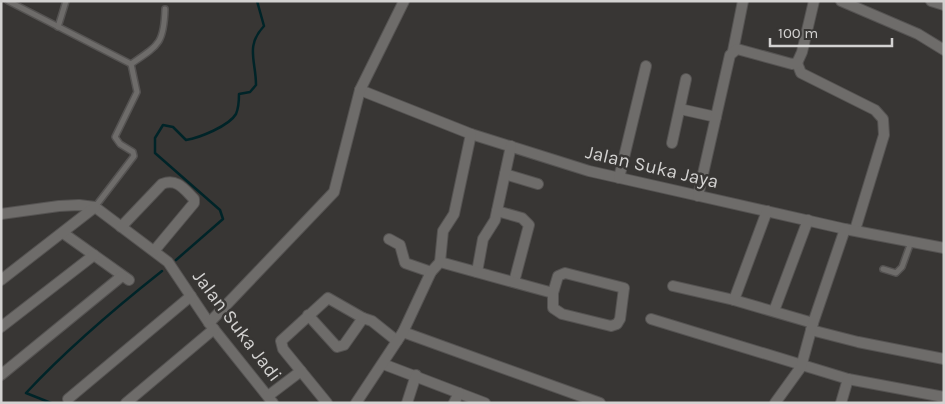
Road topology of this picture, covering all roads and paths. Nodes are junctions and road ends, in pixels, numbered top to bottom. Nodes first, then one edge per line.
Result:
1 (8, 1) edge
2 (66, 1) edge
3 (404, 1) edge
4 (743, 1) edge
5 (814, 1) edge
6 (841, 1) edge
7 (931, 1) edge
8 (944, 5) edge
9 (165, 9) dead end
10 (58, 27) junction
11 (944, 50) edge
12 (733, 51) junction
13 (797, 63) junction
14 (131, 64) junction
15 (646, 66) dead end
16 (686, 80) dead end
17 (360, 90) junction
18 (680, 109) junction
19 (716, 117) junction
20 (471, 134) junction
21 (672, 143) dead end
22 (510, 146) junction
23 (505, 174) junction
24 (619, 178) junction
25 (538, 184) dead end
26 (698, 196) junction
27 (96, 207) junction
28 (497, 211) junction
29 (767, 211) junction
30 (1, 214) edge
31 (808, 220) junction
32 (121, 227) junction
33 (850, 229) junction
34 (63, 233) junction
35 (390, 239) dead end
36 (911, 242) junction
37 (944, 248) edge
38 (154, 251) junction
39 (94, 255) junction
40 (440, 262) junction
41 (883, 269) dead end
42 (431, 272) junction
43 (477, 272) junction
44 (1, 280) edge
45 (514, 282) junction
46 (673, 286) dead end
47 (553, 293) junction
48 (191, 296) junction
49 (734, 300) junction
50 (774, 311) junction
51 (308, 316) junction
52 (363, 318) junction
53 (651, 319) dead end
54 (212, 326) junction
55 (812, 326) junction
56 (1, 327) edge
57 (400, 336) junction
58 (944, 359) edge
59 (384, 364) junction
60 (801, 367) junction
61 (300, 371) junction
62 (1, 375) edge
63 (416, 375) junction
64 (848, 379) junction
65 (458, 393) junction
66 (944, 398) edge
67 (68, 399) dead end
68 (270, 399) edge
69 (594, 402) edge
70 (126, 403) edge
71 (327, 403) edge
72 (356, 403) edge
73 (407, 403) edge
74 (454, 403) edge
75 (485, 403) edge
76 (775, 403) edge
77 (841, 403) edge

1 - 10 lane
2 - 10 lane
3 - 17 street
4 - 12 street
5 - 13 street
6 - 11 street
7 - 8 street
9 - 14 lane
10 - 14 lane
12 - 13 street
12 - 19 street
13 - 33 street
14 - 27 lane
15 - 24 street
16 - 18 street
17 - 20 street, Jalan Suka Jaya
17 - 54 street
18 - 19 street
18 - 21 street
19 - 26 street
20 - 22 street, Jalan Suka Jaya
20 - 40 street
22 - 23 street
22 - 24 street, Jalan Suka Jaya
23 - 25 street
23 - 28 street
24 - 26 street, Jalan Suka Jaya
26 - 29 street, Jalan Suka Jaya
27 - 30 street
27 - 32 street, Jalan Suka Jadi
27 - 34 street
28 - 43 street
28 - 45 street
29 - 31 street, Jalan Suka Jaya
29 - 49 street
31 - 33 street, Jalan Suka Jaya
31 - 50 street
32 - 38 street, Jalan Suka Jadi
32 - 38 street
33 - 36 street, Jalan Suka Jaya
33 - 55 street
34 - 39 street
34 - 44 street
35 - 42 street
36 - 37 street, Jalan Suka Jaya
36 - 41 lane
38 - 48 street, Jalan Suka Jadi
39 - 56 street
39 - 62 street
40 - 42 street
40 - 43 street
42 - 57 street
43 - 45 street
45 - 47 street
46 - 49 street
47 - 47 street
48 - 54 street, Jalan Suka Jadi
48 - 67 street
49 - 50 street
50 - 55 street
51 - 52 street
51 - 52 street
51 - 61 street
52 - 57 street
53 - 60 street
54 - 68 street, Jalan Suka Jadi
54 - 70 street
55 - 58 street
55 - 60 street
57 - 59 street
57 - 69 street
59 - 63 street
59 - 72 street
60 - 64 street
60 - 76 street
61 - 68 street
61 - 71 street
63 - 65 street
63 - 73 street
64 - 66 street
64 - 77 street
65 - 74 street
65 - 75 street

